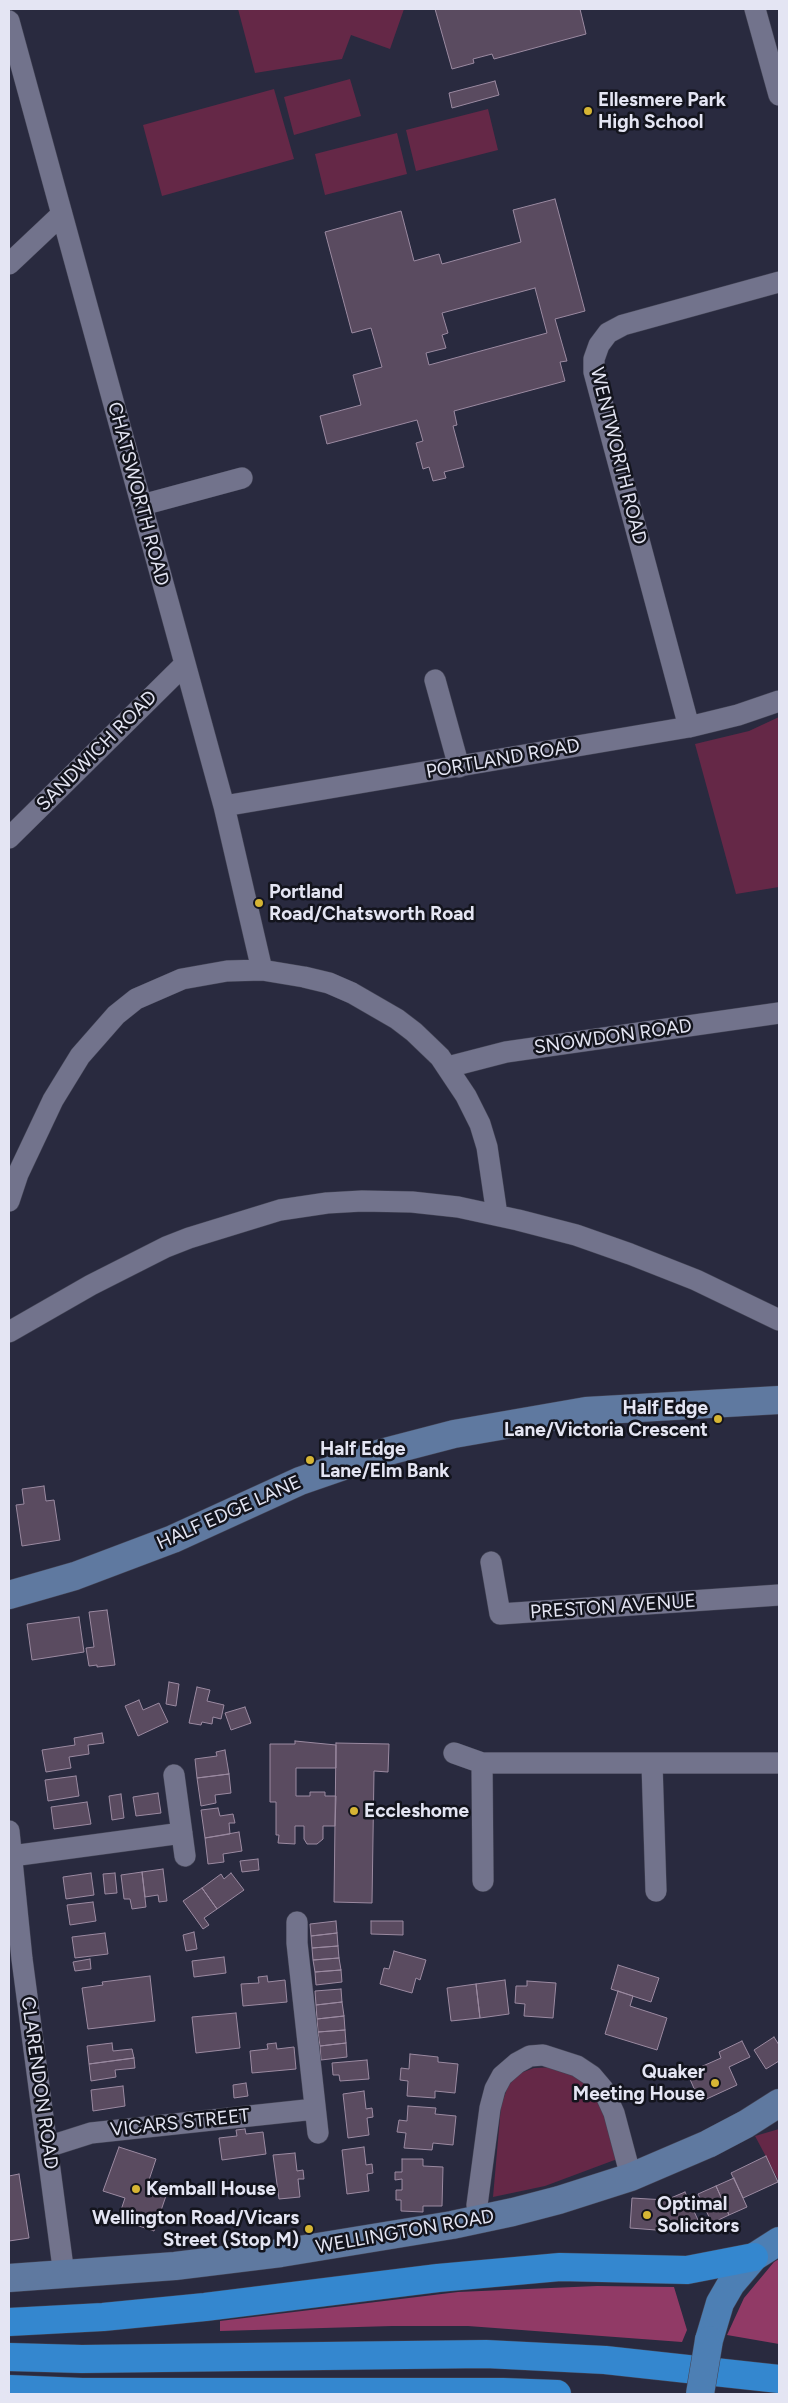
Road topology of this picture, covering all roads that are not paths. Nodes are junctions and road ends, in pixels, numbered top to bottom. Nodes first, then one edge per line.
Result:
1 (755, 9) edge
2 (9, 21) edge
3 (779, 96) edge
4 (62, 214) junction
5 (9, 264) edge
6 (779, 282) edge
7 (242, 478) dead end
8 (142, 505) junction
9 (185, 664) junction
10 (436, 680) dead end
11 (779, 701) edge
12 (689, 726) junction
13 (459, 767) junction
14 (224, 806) junction
15 (9, 838) edge
16 (262, 970) junction
17 (779, 1013) edge
18 (448, 1067) junction
19 (9, 1201) edge
20 (497, 1214) junction
21 (779, 1320) edge
22 (9, 1332) edge
23 (779, 1400) edge
24 (491, 1562) dead end
25 (9, 1595) edge
26 (779, 1595) edge
27 (454, 1753) dead end
28 (482, 1763) junction
29 (779, 1763) edge
30 (652, 1764) junction
31 (174, 1775) dead end
32 (9, 1831) edge
33 (182, 1833) junction
34 (12, 1856) junction
35 (185, 1856) dead end
36 (483, 1881) dead end
37 (656, 1890) dead end
38 (297, 1922) dead end
39 (15, 1960) edge
40 (779, 2103) edge
41 (314, 2109) junction
42 (318, 2134) dead end
43 (48, 2147) junction
44 (631, 2177) junction
45 (480, 2219) junction
46 (779, 2241) edge
47 (754, 2257) junction
48 (64, 2275) junction
49 (9, 2278) edge
50 (9, 2322) edge
51 (9, 2357) edge
52 (779, 2379) edge
53 (9, 2389) edge
54 (557, 2394) edge
55 (700, 2394) edge

1 - 3 street
2 - 4 street, CHATSWORTH ROAD
4 - 5 street
4 - 8 street, CHATSWORTH ROAD
6 - 12 street, WENTWORTH ROAD
7 - 8 street
8 - 9 street, CHATSWORTH ROAD
9 - 14 street, CHATSWORTH ROAD
9 - 15 street, SANDWICH ROAD
10 - 13 street
11 - 12 street, PORTLAND ROAD
12 - 13 street, PORTLAND ROAD
13 - 14 street, PORTLAND ROAD
14 - 16 street, CHATSWORTH ROAD
16 - 18 street
16 - 19 street
17 - 18 street, SNOWDON ROAD
18 - 20 street
20 - 21 street
20 - 22 street
23 - 25 street, HALF EDGE LANE
24 - 26 street, PRESTON AVENUE
27 - 28 street
28 - 30 street
28 - 36 street
29 - 30 street
30 - 37 street
31 - 33 street
32 - 34 street, CLARENDON ROAD
33 - 34 street
33 - 35 street
34 - 39 street, CLARENDON ROAD
38 - 41 street
39 - 43 street, CLARENDON ROAD
40 - 44 street, WELLINGTON ROAD
41 - 42 street
41 - 43 street, VICARS STREET
43 - 48 street, CLARENDON ROAD
44 - 45 street, WELLINGTON ROAD
44 - 45 street
45 - 48 street, WELLINGTON ROAD
46 - 47 main road
47 - 50 highway
47 - 55 main road, bridge
48 - 49 street, WELLINGTON ROAD
51 - 52 highway
53 - 54 highway

